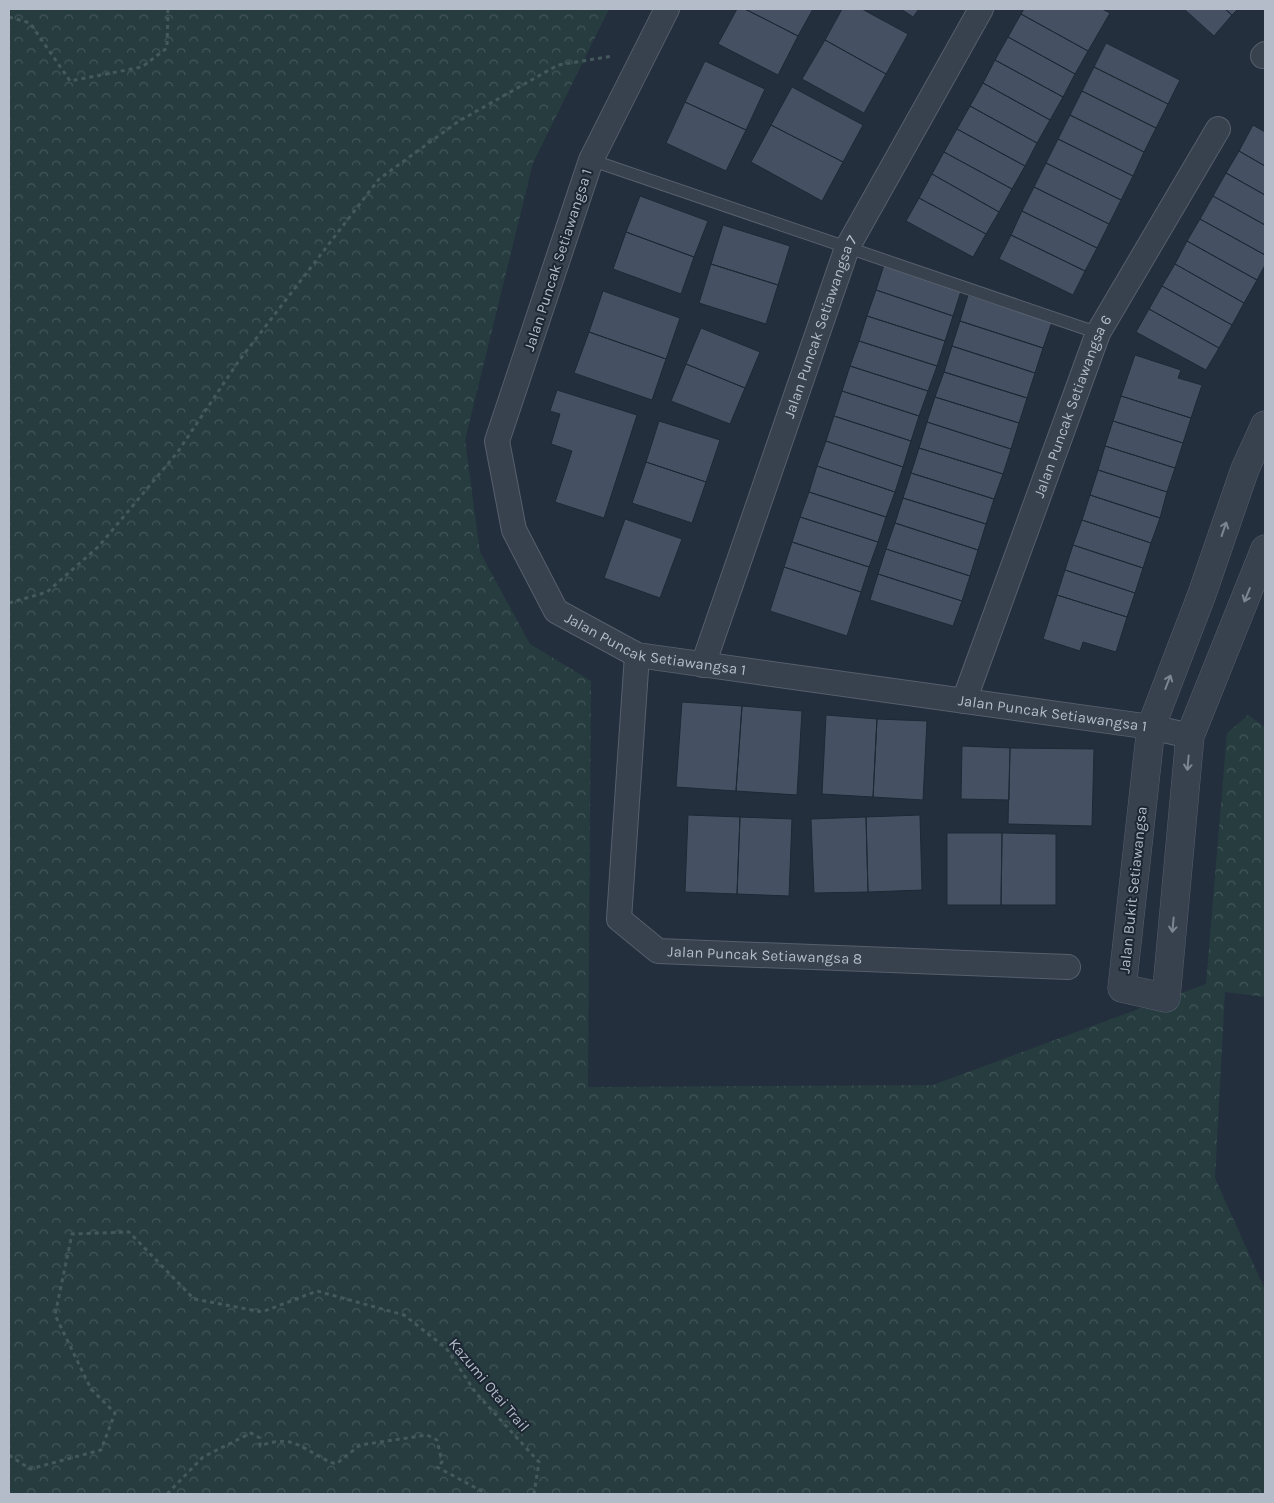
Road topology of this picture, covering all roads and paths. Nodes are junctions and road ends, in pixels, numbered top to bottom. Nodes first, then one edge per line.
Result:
1 (168, 9) edge
2 (667, 9) edge
3 (981, 9) edge
4 (9, 17) edge
5 (646, 50) junction
6 (1218, 130) dead end
7 (591, 160) junction
8 (847, 248) junction
9 (1098, 333) junction
10 (1265, 425) edge
11 (1265, 549) edge
12 (9, 603) edge
13 (638, 655) junction
14 (703, 665) junction
15 (964, 701) junction
16 (1151, 727) junction
17 (1190, 736) junction
18 (1068, 967) dead end
19 (9, 1455) edge
20 (167, 1494) edge
21 (487, 1494) edge
22 (534, 1494) edge

1 - 4 path
2 - 5 street, Jalan Puncak Setiawangsa 1
3 - 8 street, Jalan Puncak Setiawangsa 7
5 - 7 street, Jalan Puncak Setiawangsa 1
5 - 12 path
6 - 9 street, Jalan Puncak Setiawangsa 6
7 - 8 lane
7 - 13 street, Jalan Puncak Setiawangsa 1
8 - 9 lane
8 - 14 street, Jalan Puncak Setiawangsa 7
9 - 15 street, Jalan Puncak Setiawangsa 6
16 -> 10 street, Jalan Bukit Setiawangsa
11 -> 17 street, Jalan Bukit Setiawangsa
13 - 14 street, Jalan Puncak Setiawangsa 1
13 - 18 street, Jalan Puncak Setiawangsa 8
14 - 15 street, Jalan Puncak Setiawangsa 1
15 - 16 street, Jalan Puncak Setiawangsa 1
16 - 17 street, Jalan Puncak Setiawangsa 1
17 -> 16 street, Jalan Bukit Setiawangsa
19 - 22 path, Kazumi Otai Trail
20 - 21 path

